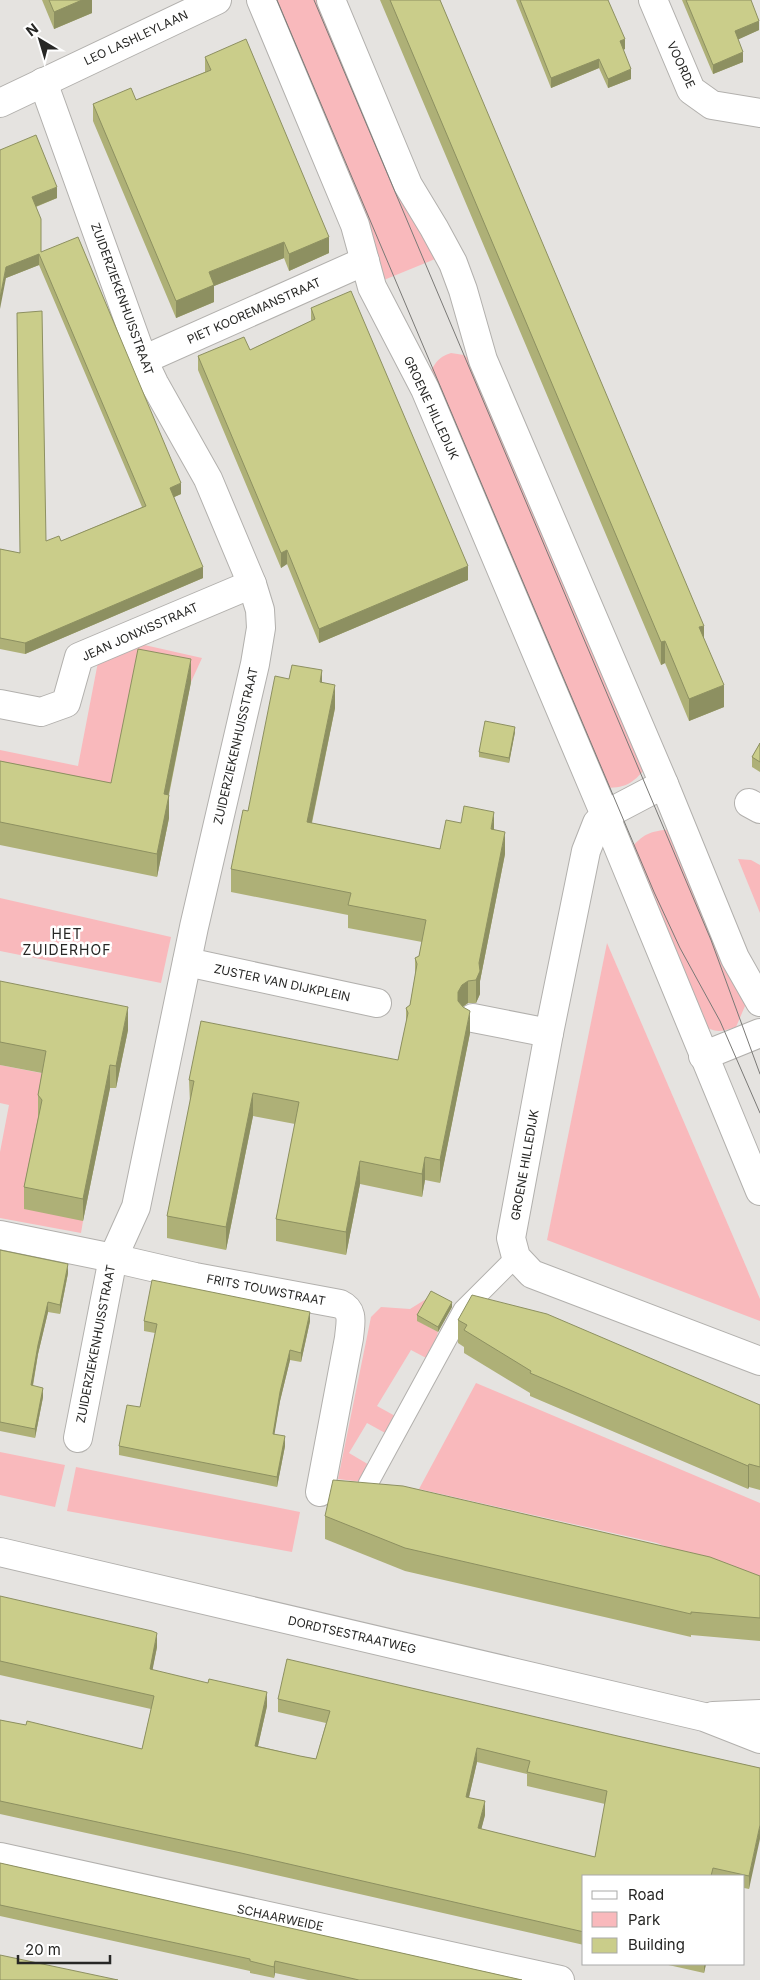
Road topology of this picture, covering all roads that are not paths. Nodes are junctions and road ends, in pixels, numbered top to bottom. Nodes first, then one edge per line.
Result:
1 (217, 0) edge
2 (261, 0) edge
3 (331, 0) edge
4 (653, 0) edge
5 (43, 82) junction
6 (0, 103) edge
7 (760, 113) edge
8 (365, 261) junction
9 (143, 360) junction
10 (252, 584) junction
11 (0, 704) edge
12 (664, 784) junction
13 (605, 815) junction
14 (187, 962) junction
15 (760, 1002) edge
16 (377, 1003) dead end
17 (473, 1018) dead end
18 (549, 1033) junction
19 (760, 1033) edge
20 (703, 1056) junction
21 (760, 1191) edge
22 (0, 1235) edge
23 (113, 1258) junction
24 (516, 1258) junction
25 (760, 1361) edge
26 (78, 1438) dead end
27 (368, 1484) edge
28 (320, 1492) dead end
29 (0, 1552) edge
30 (760, 1714) edge
31 (704, 1717) junction
32 (760, 1739) edge
33 (0, 1857) edge
34 (560, 1980) edge

1 - 5 street, LEO LASHLEYLAAN
2 - 8 street, GROENE HILLEDIJK
3 - 12 street
4 - 7 street, VOORDE
5 - 6 street, LEO LASHLEYLAAN
5 - 9 street, ZUIDERZIEKENHUISSTRAAT
8 - 9 street, PIET KOOREMANSTRAAT
8 - 13 street, GROENE HILLEDIJK
9 - 10 street, ZUIDERZIEKENHUISSTRAAT
10 - 11 street, JEAN JONXISSTRAAT
10 - 14 street, ZUIDERZIEKENHUISSTRAAT
12 - 13 street
12 - 15 street
13 - 18 street, GROENE HILLEDIJK
13 - 20 street, GROENE HILLEDIJK
14 - 16 street, ZUSTER VAN DIJKPLEIN
14 - 23 street, ZUIDERZIEKENHUISSTRAAT
17 - 18 street
18 - 24 street, GROENE HILLEDIJK
19 - 20 street
20 - 21 street, GROENE HILLEDIJK
22 - 23 street, FRITS TOUWSTRAAT
23 - 26 street, ZUIDERZIEKENHUISSTRAAT
23 - 28 street, FRITS TOUWSTRAAT
24 - 25 street
24 - 27 lane
29 - 31 street, DORDTSESTRAATWEG
30 - 31 street, DORDTSESTRAATWEG
31 - 32 street, DORDTSESTRAATWEG
33 - 34 street, SCHAARWEIDE

